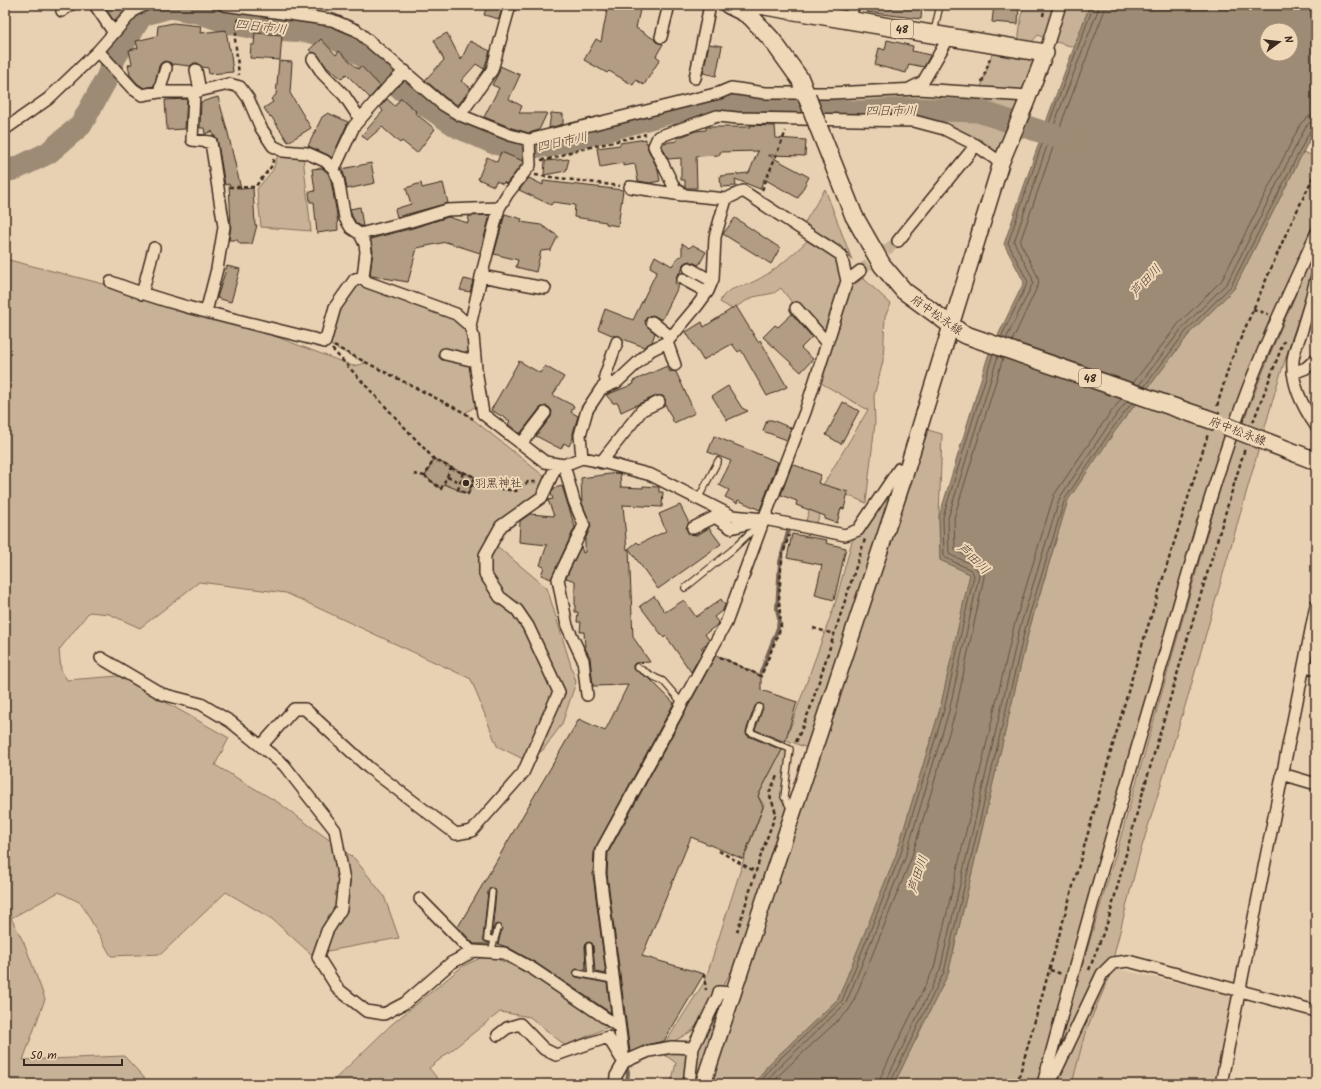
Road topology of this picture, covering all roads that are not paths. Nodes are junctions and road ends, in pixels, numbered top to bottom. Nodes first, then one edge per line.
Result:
1 (95, 5) edge
2 (145, 5) edge
3 (224, 5) edge
4 (510, 5) edge
5 (669, 5) edge
6 (710, 5) edge
7 (729, 5) edge
8 (759, 5) edge
9 (940, 5) edge
10 (1060, 5) edge
11 (851, 13) edge
12 (114, 33) junction
13 (941, 36) junction
14 (661, 37) dead end
15 (1045, 53) junction
16 (102, 56) junction
17 (313, 58) dead end
18 (166, 68) dead end
19 (196, 70) dead end
20 (397, 78) junction
21 (695, 78) dead end
22 (906, 90) junction
23 (159, 92) junction
24 (197, 92) junction
25 (806, 95) junction
26 (1027, 100) junction
27 (460, 115) junction
28 (360, 119) junction
29 (5, 129) edge
30 (529, 140) junction
31 (976, 145) junction
32 (1001, 163) junction
33 (334, 169) junction
34 (630, 187) road end
35 (685, 195) junction
36 (726, 199) junction
37 (499, 208) junction
38 (360, 234) junction
39 (1316, 234) edge
40 (898, 241) tunnel mouth
41 (154, 248) dead end
42 (689, 268) dead end
43 (860, 271) tunnel mouth
44 (363, 276) junction
45 (481, 276) junction
46 (683, 279) dead end
47 (1316, 279) edge
48 (712, 281) junction
49 (847, 281) junction
50 (111, 282) dead end
51 (546, 288) dead end
52 (707, 292) junction
53 (142, 294) junction
54 (796, 308) dead end
55 (206, 312) junction
56 (652, 322) dead end
57 (470, 326) junction
58 (957, 330) junction
59 (669, 339) junction
60 (617, 342) dead end
61 (827, 343) junction
62 (445, 354) dead end
63 (1316, 359) edge
64 (475, 361) junction
65 (675, 365) dead end
66 (1293, 373) junction
67 (601, 389) junction
68 (658, 402) dead end
69 (545, 413) dead end
70 (1316, 426) edge
71 (521, 444) junction
72 (582, 458) junction
73 (718, 461) dead end
74 (1316, 461) edge
75 (602, 462) junction
76 (561, 464) junction
77 (906, 472) junction
78 (698, 499) junction
79 (764, 519) junction
80 (693, 528) dead end
81 (685, 588) dead end
82 (1316, 605) edge
83 (101, 658) dead end
84 (1304, 665) junction
85 (637, 667) dead end
86 (1316, 669) edge
87 (588, 695) dead end
88 (682, 703) junction
89 (759, 707) dead end
90 (261, 746) junction
91 (1282, 774) junction
92 (1316, 784) edge
93 (793, 813) junction
94 (492, 892) dead end
95 (420, 899) dead end
96 (498, 928) dead end
97 (495, 940) junction
98 (589, 946) dead end
99 (472, 952) junction
100 (491, 952) junction
101 (577, 973) dead end
102 (591, 976) junction
103 (609, 979) junction
104 (1239, 990) junction
105 (733, 993) junction
106 (1316, 1011) edge
107 (619, 1027) junction
108 (498, 1035) dead end
109 (693, 1048) junction
110 (624, 1062) junction
111 (1043, 1082) edge
112 (615, 1084) edge
113 (689, 1084) edge
114 (703, 1084) edge
115 (1221, 1084) edge

1 - 12 street
2 - 12 street
3 - 20 street
4 - 27 street
5 - 14 street
6 - 21 street
7 - 25 main road, 府中松永線 / 48
8 - 11 main road, 48
9 - 13 lane
10 - 15 street
11 - 13 main road, 48
12 - 16 street
13 - 15 main road, 48
13 - 22 street
15 - 26 street
16 - 23 street
16 - 29 street
17 - 28 street
18 - 23 street
19 - 24 street
20 - 27 street
20 - 28 street
22 - 25 street
22 - 26 street
23 - 24 street
24 - 33 street
24 - 55 street
25 - 30 street
25 - 58 main road, 府中松永線 / 48, bridge
26 - 32 street
27 - 30 street
28 - 33 street
30 - 37 street
31 - 32 street
31 - 35 street
31 - 40 street
32 - 58 street
33 - 38 street
34 - 35 street
35 - 36 street
36 - 48 street
36 - 49 street
37 - 38 street
37 - 45 street
38 - 44 street
39 - 111 street
41 - 53 street
42 - 48 street
43 - 49 street
44 - 55 street
44 - 57 street
45 - 51 street
45 - 57 street
46 - 52 street
47 - 66 street
48 - 52 street
49 - 61 street
50 - 53 street
52 - 59 street
53 - 55 street
54 - 61 street
56 - 59 street
57 - 64 street
58 - 74 main road, 府中松永線 / 48, bridge
58 - 77 street
59 - 65 street
59 - 67 street
60 - 67 street
61 - 79 street
62 - 64 street
63 - 66 street
64 - 71 street
66 - 70 street
67 - 72 street
68 - 75 street
69 - 71 street
71 - 76 street
72 - 75 street
72 - 76 street
73 - 78 lane
75 - 78 street
76 - 87 street
76 - 90 street
77 - 79 street
77 - 93 street
78 - 79 street
79 - 80 street
79 - 81 lane
79 - 88 street
82 - 84 street
83 - 90 street
84 - 86 street
84 - 91 street
85 - 88 lane
88 - 103 street
89 - 93 lane
90 - 99 street
91 - 92 street
91 - 104 street
93 - 105 street
94 - 97 lane
95 - 99 street
96 - 97 lane
97 - 100 lane
98 - 102 lane
99 - 100 street
100 - 107 street
101 - 102 lane
102 - 103 lane
103 - 107 street
104 - 106 street
104 - 111 street
104 - 115 street
105 - 109 street
105 - 114 street
107 - 110 street
108 - 110 street
109 - 110 street
109 - 113 street
110 - 112 street

